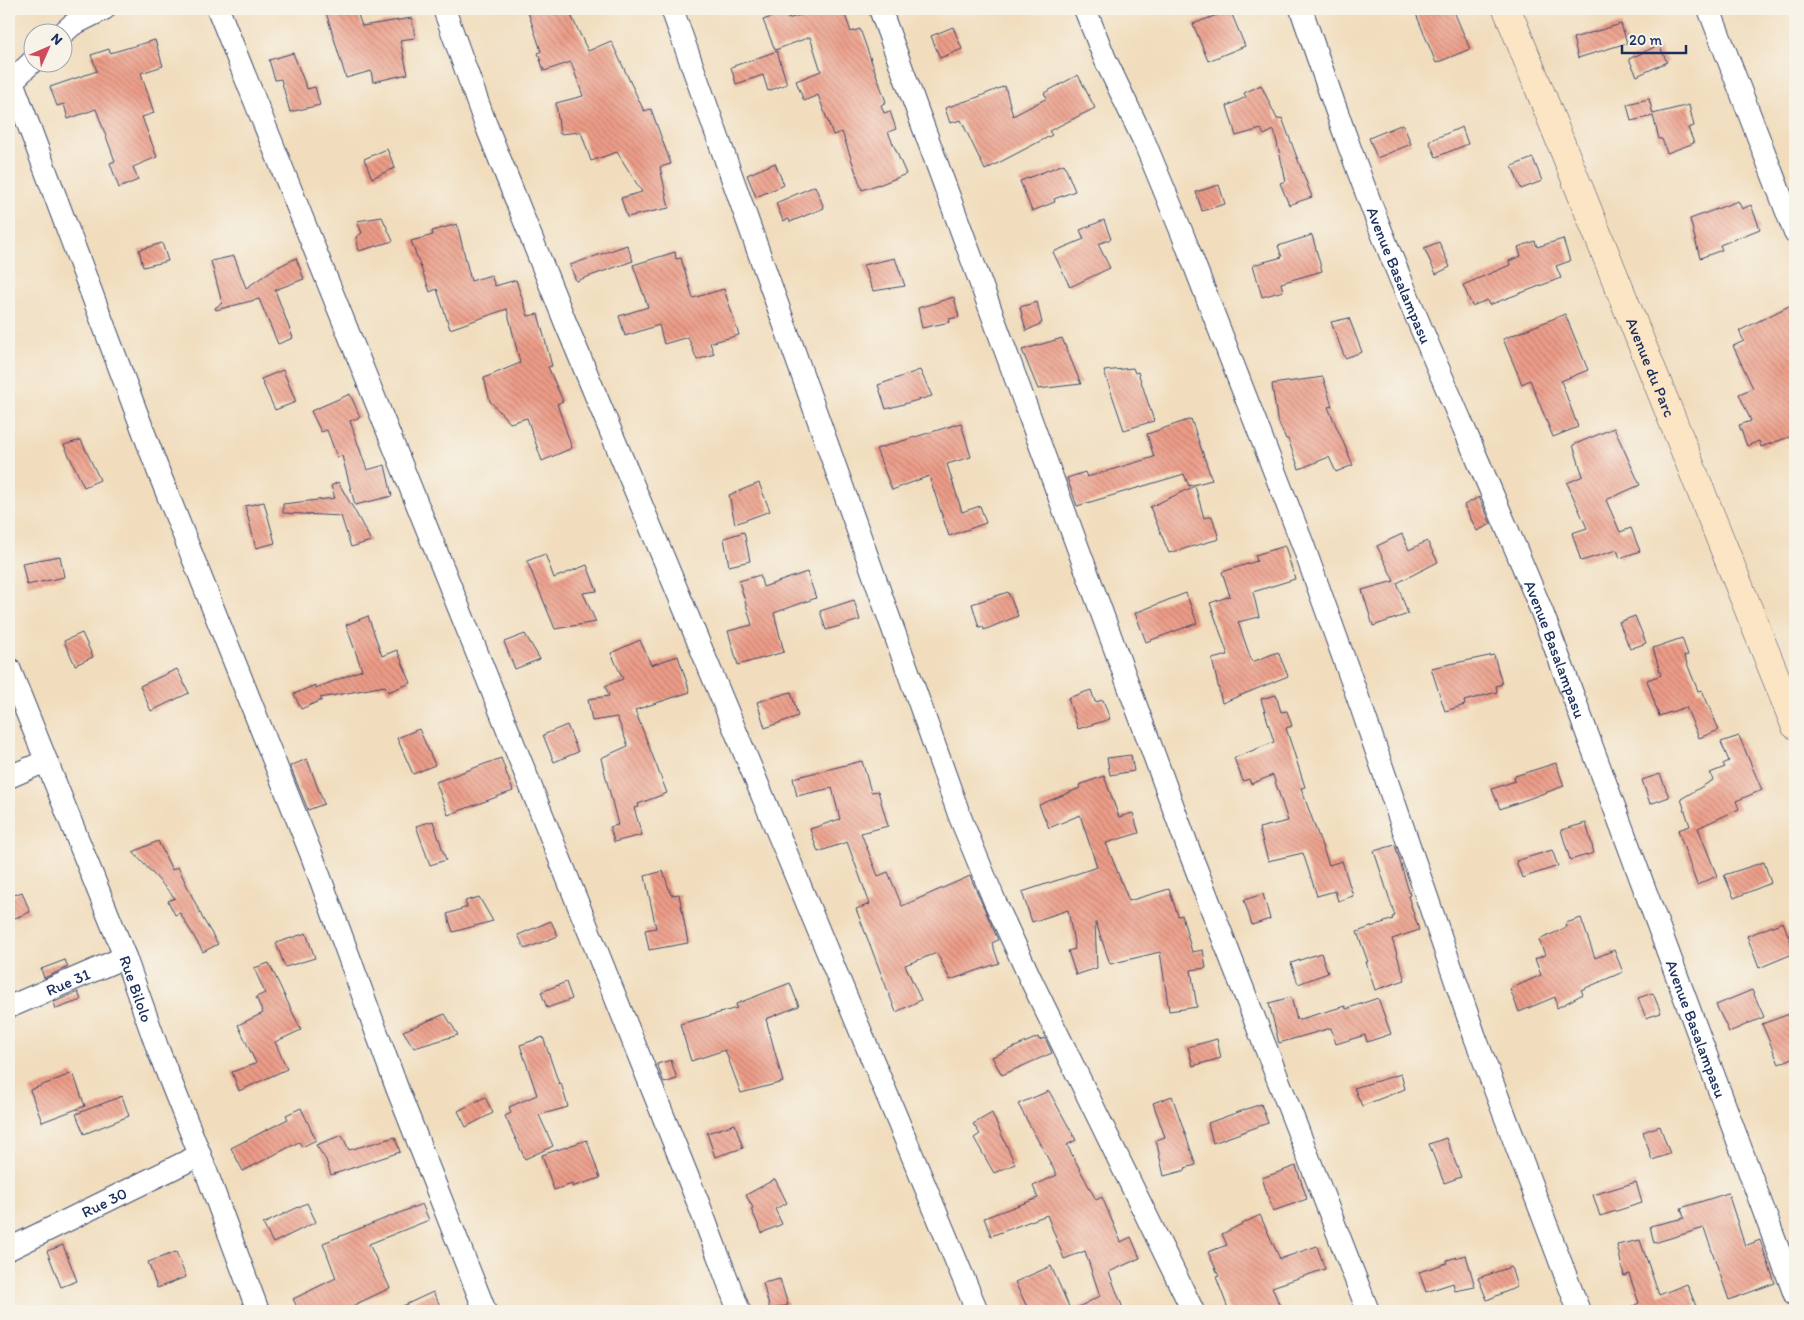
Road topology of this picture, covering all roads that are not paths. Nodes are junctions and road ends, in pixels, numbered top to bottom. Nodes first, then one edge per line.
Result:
1 (104, 9) edge
2 (218, 9) edge
3 (444, 9) edge
4 (672, 9) edge
5 (880, 9) edge
6 (1085, 9) edge
7 (1301, 9) edge
8 (1507, 9) edge
9 (1709, 9) edge
10 (72, 25) edge
11 (22, 71) edge
12 (10, 82) edge
13 (1795, 233) edge
14 (9, 668) edge
15 (1795, 725) edge
16 (46, 761) junction
17 (9, 777) edge
18 (125, 957) junction
19 (9, 1007) edge
20 (200, 1155) junction
21 (9, 1249) edge
22 (1795, 1295) edge
23 (258, 1311) edge
24 (485, 1311) edge
25 (739, 1311) edge
26 (977, 1311) edge
27 (1193, 1311) edge
28 (1368, 1311) edge
29 (1578, 1311) edge

1 - 10 street
2 - 25 street
3 - 26 street
4 - 27 street
5 - 28 street
6 - 29 street
7 - 22 street, Avenue Basalampasu
8 - 15 street, Avenue du Parc
9 - 13 street
11 - 12 street
12 - 24 street
14 - 16 street, Rue Bilolo
16 - 17 street
16 - 18 street, Rue Bilolo
18 - 19 street, Rue 31
18 - 20 street, Rue Bilolo
20 - 21 street, Rue 30
20 - 23 street, Rue Bilolo

